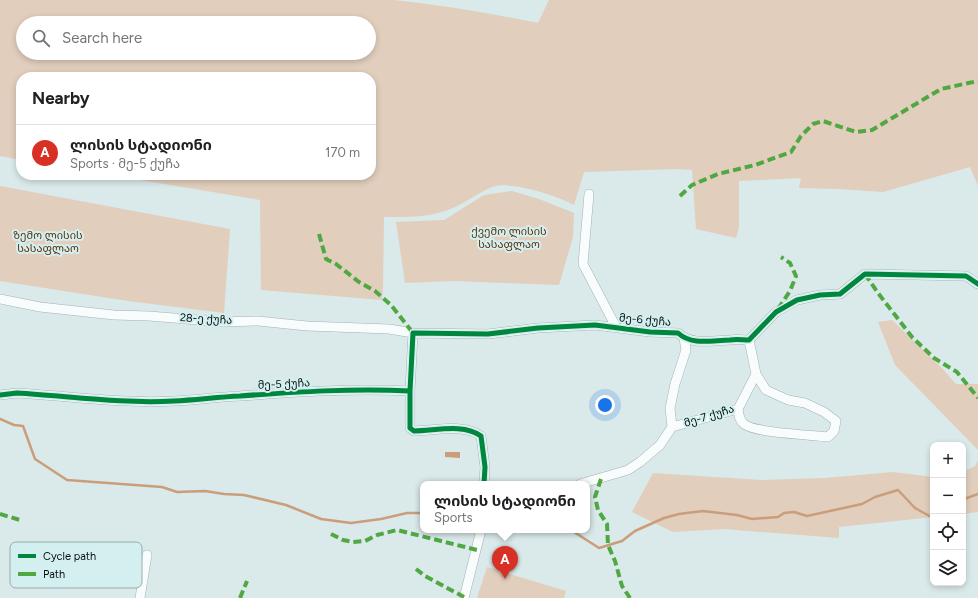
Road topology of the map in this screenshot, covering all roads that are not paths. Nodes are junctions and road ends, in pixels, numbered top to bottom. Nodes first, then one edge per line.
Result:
1 (589, 194) dead end
2 (978, 284) edge
3 (0, 299) edge
4 (616, 327) junction
5 (413, 333) junction
6 (684, 338) junction
7 (749, 340) junction
8 (756, 374) junction
9 (410, 391) junction
10 (0, 395) edge
11 (738, 410) junction
12 (672, 427) junction
13 (484, 481) edge
14 (590, 481) edge
15 (480, 533) edge
16 (147, 555) dead end
17 (142, 586) edge
18 (142, 588) edge
19 (140, 598) edge
20 (464, 598) edge

1 - 4 street
2 - 7 street
3 - 5 street, 28-ე ქუჩა
4 - 5 street, მე-6 ქუჩა
4 - 6 street, მე-6 ქუჩა
5 - 9 street
6 - 7 street, მე-6 ქუჩა
6 - 12 street
7 - 8 street
8 - 11 street, მე-7 ქუჩა
8 - 11 street
9 - 10 street, მე-5 ქუჩა
9 - 13 street
11 - 12 street, მე-7 ქუჩა
12 - 14 street, მე-7 ქუჩა
15 - 20 street
16 - 17 street
18 - 19 street

